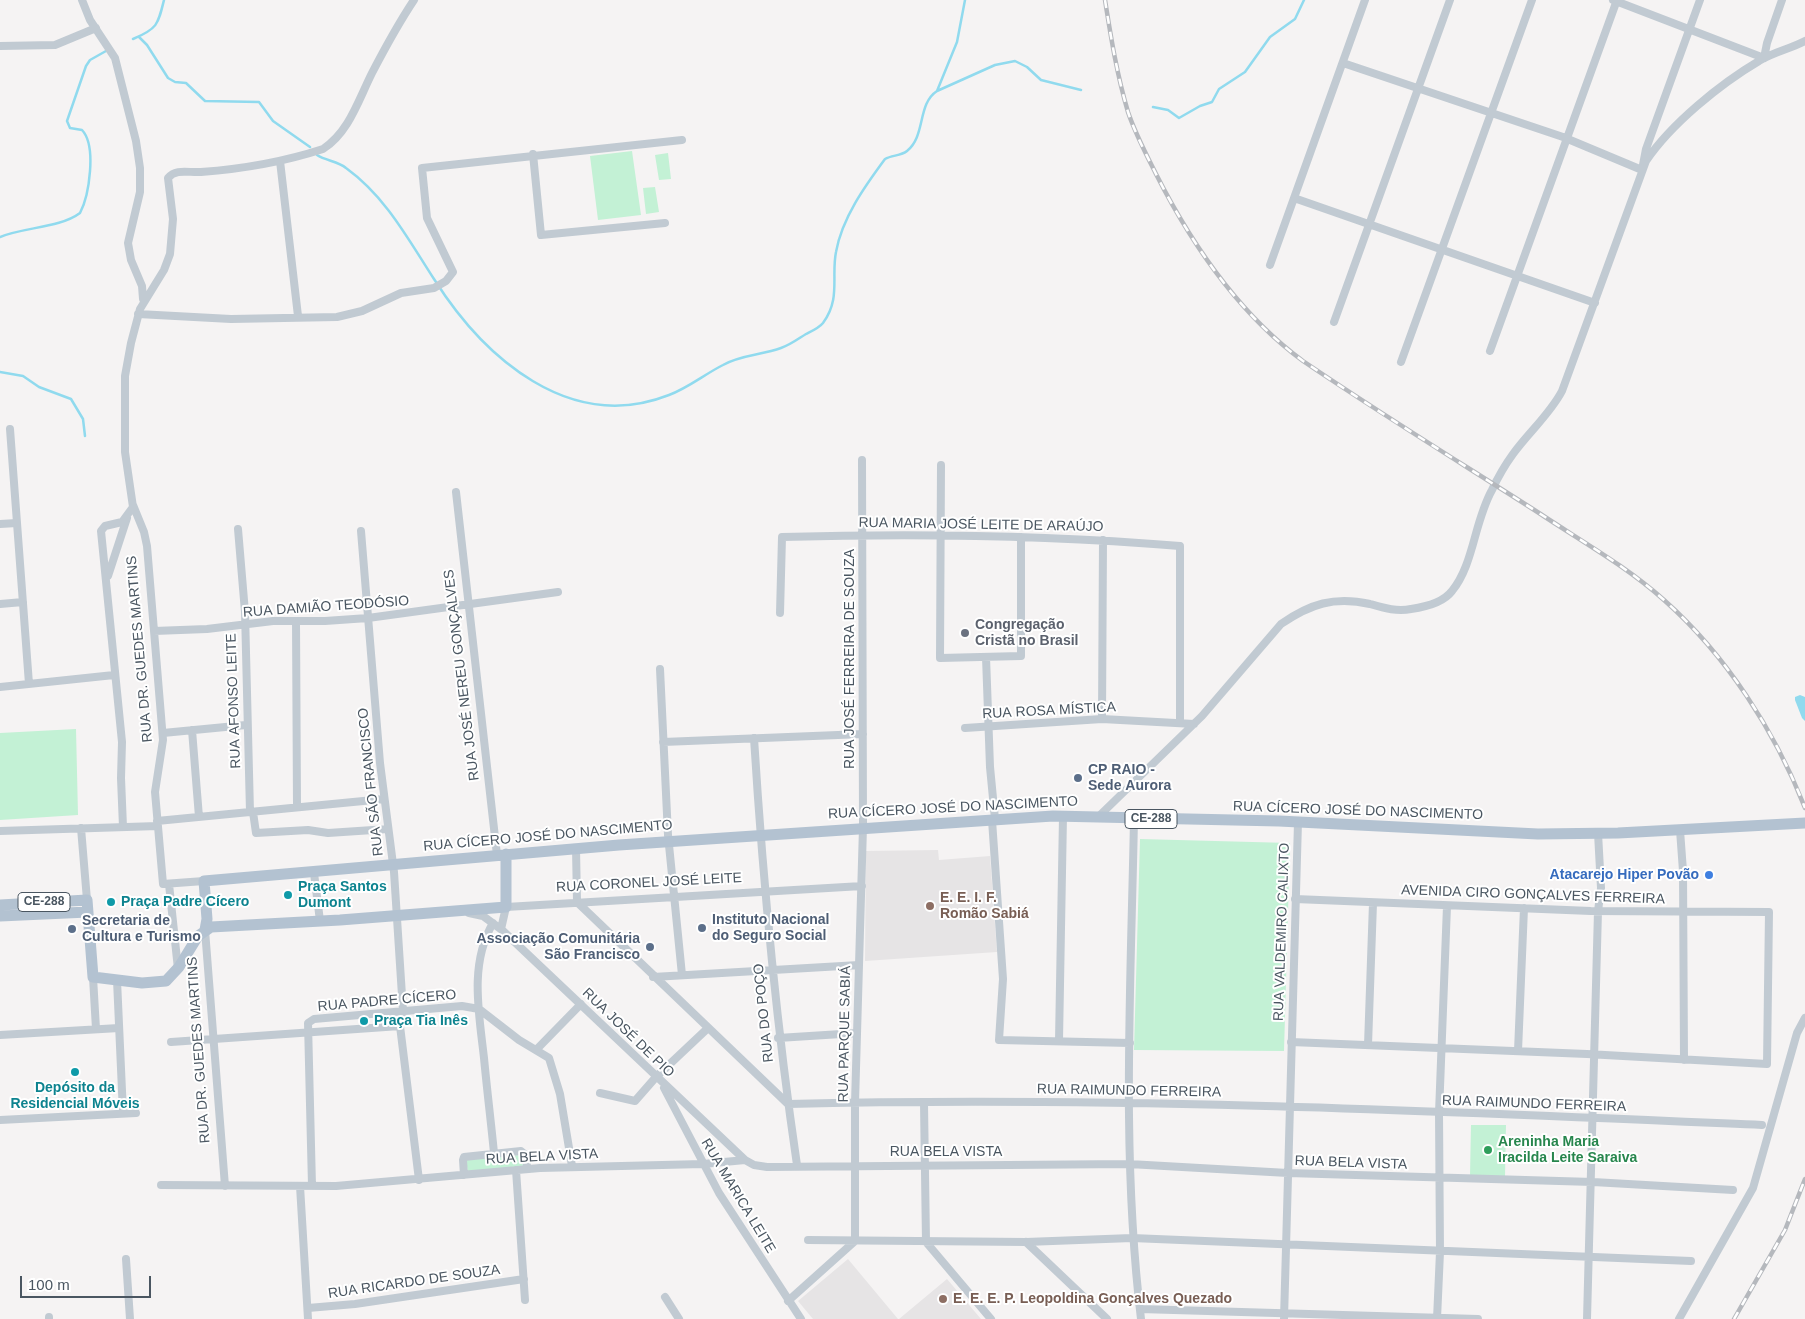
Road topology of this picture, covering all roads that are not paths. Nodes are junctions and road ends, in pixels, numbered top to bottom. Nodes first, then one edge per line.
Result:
1 (82, 0) edge
2 (414, 0) edge
3 (1365, 0) edge
4 (1450, 0) edge
5 (1532, 0) edge
6 (1615, 0) edge
7 (1700, 0) edge
8 (1782, 0) edge
9 (96, 28) junction
10 (1690, 28) junction
11 (1805, 41) edge
12 (0, 46) edge
13 (1764, 58) junction
14 (1343, 63) junction
15 (1419, 88) junction
16 (1491, 112) junction
17 (1567, 138) junction
18 (682, 140) dead end
19 (533, 154) junction
20 (280, 161) junction
21 (1642, 170) junction
22 (1294, 198) junction
23 (666, 223) dead end
24 (1370, 224) junction
25 (1442, 249) junction
26 (1270, 265) dead end
27 (1518, 276) junction
28 (1595, 303) junction
29 (142, 304) junction
30 (138, 314) junction
31 (298, 316) junction
32 (1334, 322) dead end
33 (1490, 351) dead end
34 (1401, 362) dead end
35 (10, 429) dead end
36 (862, 460) dead end
37 (941, 465) dead end
38 (456, 492) dead end
39 (132, 503) junction
40 (130, 512) junction
41 (17, 523) junction
42 (0, 524) edge
43 (238, 529) dead end
44 (361, 531) dead end
45 (862, 535) junction
46 (941, 535) junction
47 (1021, 537) junction
48 (1103, 540) junction
49 (106, 580) junction
50 (558, 592) dead end
51 (23, 602) junction
52 (0, 604) edge
53 (468, 605) junction
54 (780, 613) dead end
55 (368, 618) junction
56 (296, 621) junction
57 (244, 625) junction
58 (154, 631) junction
59 (986, 657) junction
60 (660, 669) dead end
61 (114, 675) junction
62 (29, 684) junction
63 (0, 687) edge
64 (1102, 719) junction
65 (1180, 723) junction
66 (1194, 724) junction
67 (246, 725) junction
68 (988, 726) junction
69 (965, 728) dead end
70 (192, 730) junction
71 (163, 733) junction
72 (863, 734) junction
73 (754, 738) junction
74 (663, 742) junction
75 (384, 798) junction
76 (297, 807) junction
77 (252, 812) junction
78 (1063, 816) junction
79 (199, 817) junction
80 (1098, 817) junction
81 (1134, 818) junction
82 (993, 820) junction
83 (1298, 822) junction
84 (158, 823) junction
85 (1805, 823) edge
86 (123, 827) junction
87 (863, 827) junction
88 (81, 828) junction
89 (388, 829) junction
90 (1680, 830) junction
91 (0, 831) edge
92 (1598, 833) junction
93 (760, 834) junction
94 (669, 841) junction
95 (576, 848) junction
96 (502, 855) junction
97 (393, 865) junction
98 (314, 873) junction
99 (204, 881) junction
100 (166, 884) junction
101 (862, 886) junction
102 (764, 892) junction
103 (674, 897) junction
104 (87, 900) junction
105 (1295, 900) junction
106 (577, 902) junction
107 (1372, 903) junction
108 (0, 904) edge
109 (1447, 906) junction
110 (506, 907) junction
111 (1524, 908) junction
112 (1598, 911) junction
113 (88, 912) junction
114 (438, 912) junction
115 (1684, 912) junction
116 (0, 916) edge
117 (397, 916) junction
118 (320, 921) junction
119 (493, 923) junction
120 (501, 929) junction
121 (205, 930) junction
122 (858, 964) junction
123 (178, 969) junction
124 (772, 970) junction
125 (682, 975) junction
126 (93, 976) junction
127 (653, 977) junction
128 (117, 980) junction
129 (581, 1004) junction
130 (479, 1009) junction
131 (403, 1011) junction
132 (1805, 1018) edge
133 (400, 1026) junction
134 (119, 1028) junction
135 (708, 1028) junction
136 (96, 1029) junction
137 (857, 1033) junction
138 (307, 1034) junction
139 (0, 1035) edge
140 (212, 1038) junction
141 (778, 1038) junction
142 (1059, 1041) junction
143 (171, 1042) dead end
144 (1291, 1042) junction
145 (1130, 1043) junction
146 (1368, 1045) junction
147 (1442, 1048) junction
148 (537, 1050) junction
149 (1518, 1051) junction
150 (1594, 1054) junction
151 (1684, 1060) junction
152 (658, 1079) junction
153 (600, 1093) dead end
154 (855, 1103) junction
155 (924, 1103) junction
156 (1130, 1103) junction
157 (788, 1104) junction
158 (1290, 1107) junction
159 (123, 1113) junction
160 (136, 1113) dead end
161 (1439, 1113) junction
162 (1593, 1118) junction
163 (0, 1120) edge
164 (1762, 1125) dead end
165 (494, 1154) junction
166 (745, 1160) junction
167 (703, 1164) junction
168 (856, 1164) junction
169 (924, 1164) junction
170 (1129, 1164) junction
171 (797, 1165) junction
172 (572, 1166) junction
173 (527, 1169) junction
174 (516, 1170) junction
175 (1288, 1173) junction
176 (464, 1175) junction
177 (1441, 1178) junction
178 (419, 1180) junction
179 (1591, 1182) junction
180 (160, 1185) dead end
181 (225, 1186) junction
182 (300, 1186) junction
183 (312, 1186) junction
184 (1733, 1190) dead end
185 (1132, 1238) junction
186 (808, 1240) dead end
187 (855, 1242) junction
188 (926, 1242) junction
189 (1026, 1242) junction
190 (1285, 1244) junction
191 (1440, 1252) junction
192 (1590, 1256) junction
193 (126, 1259) dead end
194 (1691, 1260) dead end
195 (524, 1278) junction
196 (664, 1296) dead end
197 (525, 1300) dead end
198 (788, 1301) junction
199 (308, 1308) junction
200 (1140, 1309) junction
201 (1284, 1317) edge
202 (1437, 1318) edge
203 (130, 1319) edge
204 (308, 1319) edge
205 (679, 1319) edge
206 (801, 1319) edge
207 (991, 1319) edge
208 (1107, 1319) edge
209 (1141, 1319) edge
210 (1478, 1319) edge
211 (1588, 1319) edge
212 (1680, 1319) edge

1 - 9 street
2 - 20 street
3 - 14 street
4 - 15 street
5 - 16 street
6 - 10 street
6 - 17 street
7 - 10 street
8 - 13 street
9 - 12 street
9 - 29 street
10 - 13 street
10 - 21 street
11 - 13 street
13 - 21 street
14 - 15 street
14 - 22 street
15 - 16 street
15 - 24 street
16 - 17 street
16 - 25 street
17 - 21 street
17 - 27 street
18 - 19 street
19 - 23 street
19 - 31 street
20 - 29 street
20 - 31 street
21 - 28 street
22 - 24 street
22 - 26 street
24 - 25 street
24 - 32 street
25 - 27 street
25 - 34 street
27 - 28 street
27 - 33 street
28 - 66 street
29 - 30 street
30 - 31 street
30 - 39 street
35 - 41 street
36 - 45 street, RUA JOSÉ FERREIRA DE SOUZA
37 - 46 street
38 - 53 street, RUA JOSÉ NEREU GONÇALVES
39 - 40 street
39 - 58 street, RUA DR. GUEDES MARTINS
40 - 49 street
40 - 49 street
41 - 42 street
41 - 51 street
43 - 57 street, RUA AFONSO LEITE
44 - 55 street, RUA SÃO FRANCISCO
45 - 46 street, RUA MARIA JOSÉ LEITE DE ARAÚJO
45 - 54 street, RUA MARIA JOSÉ LEITE DE ARAÚJO
45 - 72 street, RUA JOSÉ FERREIRA DE SOUZA
46 - 47 street, RUA MARIA JOSÉ LEITE DE ARAÚJO
46 - 59 street
47 - 48 street, RUA MARIA JOSÉ LEITE DE ARAÚJO
47 - 59 street
48 - 64 street
48 - 65 street, RUA MARIA JOSÉ LEITE DE ARAÚJO
49 - 61 street
50 - 53 street, RUA DAMIÃO TEODÓSIO
51 - 52 street
51 - 62 street
53 - 55 street, RUA DAMIÃO TEODÓSIO
53 - 96 street, RUA JOSÉ NEREU GONÇALVES
55 - 56 street, RUA DAMIÃO TEODÓSIO
55 - 75 street, RUA SÃO FRANCISCO
56 - 57 street, RUA DAMIÃO TEODÓSIO
56 - 76 street
57 - 58 street, RUA DAMIÃO TEODÓSIO
57 - 67 street, RUA AFONSO LEITE
58 - 71 street, RUA DR. GUEDES MARTINS
59 - 68 street
60 - 74 street
61 - 62 street
61 - 86 street
62 - 63 street
64 - 65 street, RUA ROSA MÍSTICA
64 - 68 street, RUA ROSA MÍSTICA
65 - 66 street, RUA ROSA MÍSTICA
66 - 80 street
67 - 70 street
67 - 77 street, RUA AFONSO LEITE
68 - 69 street, RUA ROSA MÍSTICA
68 - 82 street
70 - 71 street
70 - 79 street
71 - 84 street, RUA DR. GUEDES MARTINS
72 - 73 street
72 - 87 street, RUA JOSÉ FERREIRA DE SOUZA
73 - 74 street
73 - 93 street, RUA DO POÇO
74 - 94 street
75 - 76 street
75 - 89 street, RUA SÃO FRANCISCO
76 - 77 street
77 - 79 street
77 - 89 street, RUA AFONSO LEITE
78 - 80 main road, RUA CÍCERO JOSÉ DO NASCIMENTO / CE-288
78 - 82 main road, RUA CÍCERO JOSÉ DO NASCIMENTO / CE-288
78 - 142 street
79 - 84 street
80 - 81 main road, RUA CÍCERO JOSÉ DO NASCIMENTO / CE-288
81 - 83 main road, RUA CÍCERO JOSÉ DO NASCIMENTO / CE-288
81 - 145 street
82 - 87 main road, RUA CÍCERO JOSÉ DO NASCIMENTO / CE-288
82 - 142 street
83 - 92 main road, RUA CÍCERO JOSÉ DO NASCIMENTO / CE-288
83 - 105 street, RUA VALDEMIRO CALIXTO
84 - 86 street
84 - 100 street, RUA DR. GUEDES MARTINS
85 - 90 main road, RUA CÍCERO JOSÉ DO NASCIMENTO / CE-288
86 - 88 street
87 - 93 main road, RUA CÍCERO JOSÉ DO NASCIMENTO / CE-288
87 - 101 street, RUA PARQUE SABIÁ
88 - 91 street
88 - 104 street
89 - 97 street, RUA SÃO FRANCISCO
90 - 92 main road, RUA CÍCERO JOSÉ DO NASCIMENTO / CE-288
90 - 115 street
92 - 112 street
93 - 94 main road, RUA CÍCERO JOSÉ DO NASCIMENTO / CE-288
93 - 102 street, RUA DO POÇO
94 - 95 main road, RUA CÍCERO JOSÉ DO NASCIMENTO / CE-288
94 - 103 street
95 - 96 main road, RUA CÍCERO JOSÉ DO NASCIMENTO / CE-288
95 - 106 street
96 - 97 main road, RUA CÍCERO JOSÉ DO NASCIMENTO / CE-288
96 - 110 main road, RUA JOSÉ NEREU GONÇALVES
97 - 98 main road, RUA CÍCERO JOSÉ DO NASCIMENTO / CE-288
97 - 117 street, RUA SÃO FRANCISCO
98 - 99 main road, RUA CÍCERO JOSÉ DO NASCIMENTO / CE-288
98 - 118 street
99 - 100 street, RUA CÍCERO JOSÉ DO NASCIMENTO
99 - 121 main road, RUA DR. GUEDES MARTINS
100 - 123 street, RUA DR. GUEDES MARTINS
101 - 102 street, RUA CORONEL JOSÉ LEITE
101 - 122 street, RUA PARQUE SABIÁ
102 - 103 street, RUA CORONEL JOSÉ LEITE
102 - 124 street, RUA DO POÇO
103 - 106 street, RUA CORONEL JOSÉ LEITE
103 - 125 street
104 - 108 main road, CE-288
104 - 113 main road, CE-288
105 - 107 street, AVENIDA CIRO GONÇALVES FERREIRA
105 - 144 street, RUA VALDEMIRO CALIXTO
106 - 110 street, RUA CORONEL JOSÉ LEITE
106 - 127 street
107 - 109 street, AVENIDA CIRO GONÇALVES FERREIRA
107 - 146 street
109 - 111 street, AVENIDA CIRO GONÇALVES FERREIRA
109 - 147 street
110 - 114 main road, RUA CORONEL JOSÉ LEITE
110 - 120 street, RUA JOSÉ NEREU GONÇALVES
111 - 112 street, AVENIDA CIRO GONÇALVES FERREIRA
111 - 149 street
112 - 115 street, AVENIDA CIRO GONÇALVES FERREIRA
112 - 150 street
113 - 116 main road, CE-288
113 - 126 main road, CE-288
114 - 117 main road, RUA CORONEL JOSÉ LEITE
114 - 119 street, RUA CORONEL JOSÉ LEITE
115 - 151 street
115 - 151 street, AVENIDA CIRO GONÇALVES FERREIRA
117 - 118 main road, RUA CORONEL JOSÉ LEITE
117 - 131 street, RUA SÃO FRANCISCO
118 - 121 main road, RUA CORONEL JOSÉ LEITE
119 - 120 street, RUA JOSÉ DE PIO
119 - 130 street
120 - 129 street, RUA JOSÉ DE PIO
121 - 123 main road
121 - 140 street, RUA DR. GUEDES MARTINS
122 - 124 street
122 - 137 street, RUA PARQUE SABIÁ
123 - 128 main road
124 - 125 street
124 - 141 street, RUA DO POÇO
125 - 127 street
126 - 128 main road
126 - 136 street
127 - 135 street
128 - 134 street
129 - 148 street
129 - 152 street, RUA JOSÉ DE PIO
130 - 131 street, RUA PADRE CÍCERO
130 - 148 street
130 - 165 street
131 - 133 street, RUA SÃO FRANCISCO
131 - 138 street, RUA PADRE CÍCERO
132 - 212 street
133 - 138 street, RUA PADRE CÍCERO
133 - 178 street, RUA SÃO FRANCISCO
134 - 136 street
134 - 159 street
135 - 152 street
135 - 157 street
136 - 139 street
137 - 141 street
137 - 154 street, RUA PARQUE SABIÁ
138 - 140 street, RUA PADRE CÍCERO
138 - 183 street
140 - 143 street, RUA PADRE CÍCERO
140 - 181 street, RUA DR. GUEDES MARTINS
141 - 157 street, RUA DO POÇO
142 - 145 street
144 - 146 street
144 - 158 street, RUA VALDEMIRO CALIXTO
145 - 156 street
146 - 147 street
147 - 149 street
147 - 161 street
148 - 172 street
149 - 150 street
150 - 151 street
150 - 162 street
152 - 153 street
152 - 166 street, RUA JOSÉ DE PIO
152 - 167 street, RUA MARICA LEITE
154 - 155 street, RUA RAIMUNDO FERREIRA
154 - 157 street, RUA RAIMUNDO FERREIRA
154 - 168 street, RUA PARQUE SABIÁ
155 - 156 street, RUA RAIMUNDO FERREIRA
155 - 169 street
156 - 158 street, RUA RAIMUNDO FERREIRA
156 - 170 street
157 - 171 street, RUA DO POÇO
158 - 161 street, RUA RAIMUNDO FERREIRA
158 - 175 street, RUA VALDEMIRO CALIXTO
159 - 160 street
159 - 163 street
161 - 162 street, RUA RAIMUNDO FERREIRA
161 - 177 street
162 - 164 street, RUA RAIMUNDO FERREIRA
162 - 179 street
165 - 173 street
165 - 176 street
166 - 167 street, RUA BELA VISTA
166 - 171 street, RUA BELA VISTA
167 - 172 street, RUA BELA VISTA
167 - 198 street, RUA MARICA LEITE
168 - 169 street, RUA BELA VISTA
168 - 171 street, RUA BELA VISTA
168 - 187 street, RUA PARQUE SABIÁ
169 - 170 street, RUA BELA VISTA
169 - 188 street
170 - 175 street, RUA BELA VISTA
170 - 185 street
172 - 173 street, RUA BELA VISTA
173 - 174 street, RUA BELA VISTA
174 - 176 street, RUA BELA VISTA
174 - 195 street
175 - 177 street, RUA BELA VISTA
175 - 190 street, RUA VALDEMIRO CALIXTO
176 - 178 street, RUA BELA VISTA
177 - 179 street, RUA BELA VISTA
177 - 191 street
178 - 183 street, RUA BELA VISTA
179 - 184 street, RUA BELA VISTA
179 - 192 street
180 - 181 street, RUA BELA VISTA
181 - 182 street, RUA BELA VISTA
182 - 183 street, RUA BELA VISTA
182 - 199 street
185 - 189 street
185 - 190 street
185 - 200 street
186 - 187 street
187 - 188 street
187 - 198 street
188 - 189 street
188 - 207 street
189 - 208 street
190 - 191 street
190 - 201 street, RUA VALDEMIRO CALIXTO
191 - 192 street
191 - 202 street
192 - 194 street
192 - 211 street
193 - 203 street
195 - 197 street
195 - 199 street, RUA RICARDO DE SOUZA
196 - 205 street
198 - 206 street, RUA MARICA LEITE
199 - 204 street
200 - 201 street
200 - 209 street
201 - 202 street
202 - 210 street

